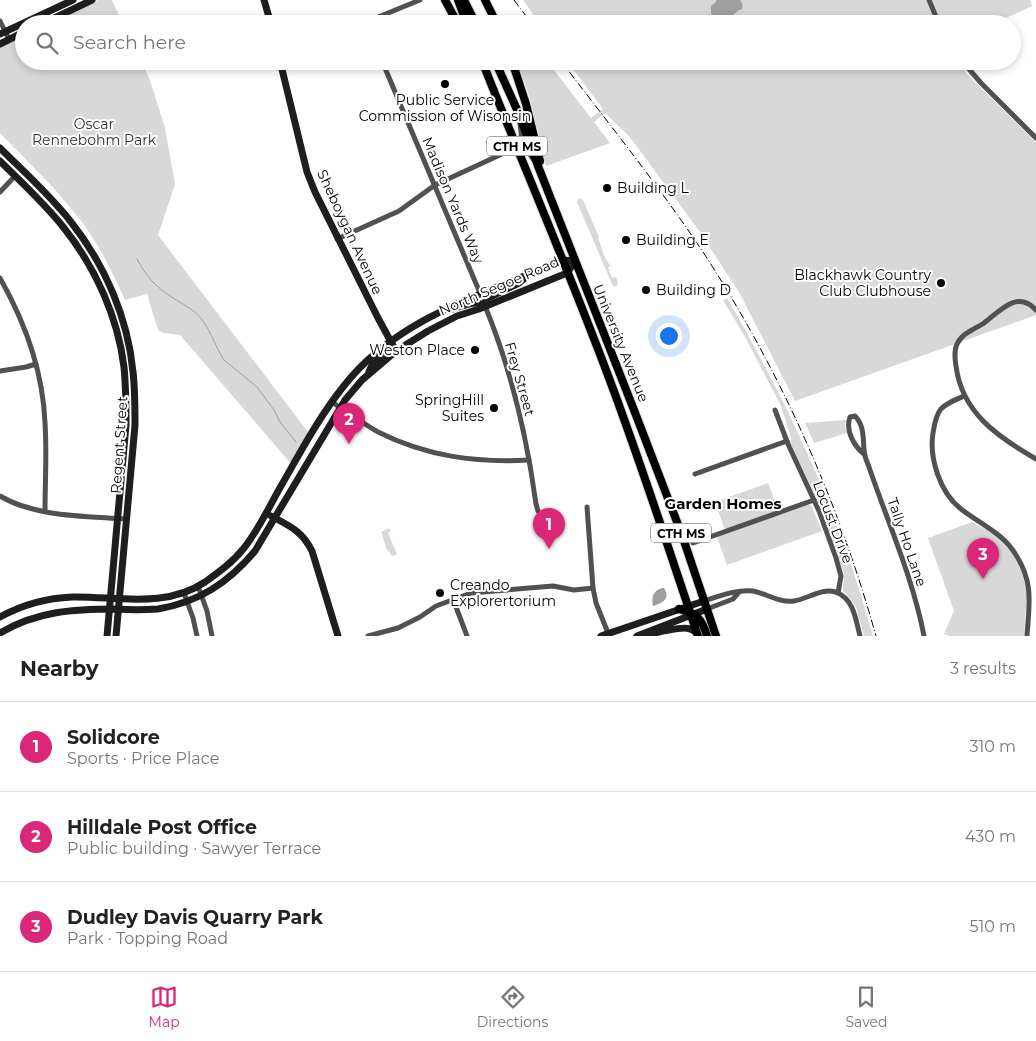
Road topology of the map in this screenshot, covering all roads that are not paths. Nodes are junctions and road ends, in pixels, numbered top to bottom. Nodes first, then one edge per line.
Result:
1 (73, 0) edge
2 (92, 0) edge
3 (264, 0) edge
4 (420, 0) edge
5 (445, 0) edge
6 (458, 0) edge
7 (464, 0) edge
8 (485, 0) edge
9 (929, 0) edge
10 (41, 15) edge
11 (61, 15) edge
12 (268, 15) edge
13 (383, 15) edge
14 (453, 15) edge
15 (464, 15) edge
16 (472, 15) edge
17 (492, 15) edge
18 (935, 15) edge
19 (0, 21) edge
20 (15, 27) edge
21 (3, 33) edge
22 (15, 36) edge
23 (9, 39) junction
24 (0, 44) edge
25 (282, 70) edge
26 (386, 70) edge
27 (485, 70) edge
28 (499, 70) edge
29 (515, 70) edge
30 (971, 70) edge
31 (519, 114) junction
32 (1036, 138) edge
33 (517, 147) junction
34 (0, 148) edge
35 (0, 161) edge
36 (538, 166) junction
37 (21, 170) junction
38 (15, 176) junction
39 (436, 186) junction
40 (0, 192) edge
41 (564, 231) junction
42 (337, 239) junction
43 (562, 260) junction
44 (575, 261) junction
45 (532, 272) junction
46 (567, 273) junction
47 (0, 278) edge
48 (480, 293) junction
49 (485, 306) junction
50 (1036, 310) edge
51 (432, 316) junction
52 (390, 341) junction
53 (396, 351) junction
54 (36, 364) junction
55 (0, 371) edge
56 (368, 375) junction
57 (964, 396) junction
58 (332, 402) junction
59 (340, 408) junction
60 (775, 410) dead end
61 (787, 442) junction
62 (865, 456) junction
63 (1036, 459) edge
64 (529, 460) junction
65 (695, 474) dead end
66 (0, 496) edge
67 (814, 500) junction
68 (587, 507) dead end
69 (538, 510) dead end
70 (45, 511) junction
71 (266, 514) junction
72 (117, 518) junction
73 (274, 518) junction
74 (126, 519) junction
75 (693, 543) dead end
76 (198, 586) junction
77 (593, 588) junction
78 (739, 592) junction
79 (184, 593) junction
80 (838, 593) junction
81 (201, 596) junction
82 (110, 598) junction
83 (119, 598) junction
84 (452, 599) junction
85 (188, 601) junction
86 (706, 605) junction
87 (679, 609) joint
88 (109, 610) junction
89 (118, 610) junction
90 (690, 612) junction
91 (0, 617) edge
92 (0, 633) edge
93 (604, 635) edge
94 (697, 635) edge
95 (106, 636) edge
96 (116, 636) edge
97 (197, 636) edge
98 (212, 636) edge
99 (338, 636) edge
100 (368, 636) edge
101 (467, 636) edge
102 (637, 636) edge
103 (646, 636) edge
104 (708, 636) edge
105 (716, 636) edge
106 (860, 636) edge
107 (924, 636) edge
108 (1027, 636) edge

1 - 10 street
2 - 11 street
3 - 12 street
4 - 13 street
5 - 14 main road
6 - 15 main road
7 - 16 main road
8 - 17 main road
9 - 18 street
19 - 21 street
20 - 21 street
21 - 23 street
22 - 23 street
23 - 24 street
25 - 42 street, Sheboygan Avenue
26 - 39 street, Madison Yards Way
27 - 33 main road, University Avenue / CTH MS
28 - 31 main road, University Avenue / CTH MS
29 - 41 main road
30 - 32 street
31 - 33 street
31 - 36 main road, University Avenue / CTH MS
33 - 36 street
33 - 39 street
33 - 43 main road, University Avenue / CTH MS
34 - 37 street, Regent Street
35 - 38 street, Regent Street
36 - 41 main road, University Avenue / CTH MS
37 - 38 street
37 - 74 street, Regent Street
38 - 40 street
38 - 72 street, Regent Street
39 - 42 street
39 - 48 street, Madison Yards Way
41 - 44 main road, University Avenue / CTH MS
42 - 52 street, Sheboygan Avenue
43 - 44 street, North Segoe Road
43 - 45 street, North Segoe Road
43 - 46 main road, University Avenue / CTH MS
44 - 46 street, North Segoe Road
44 - 86 main road, University Avenue / CTH MS
45 - 48 street, North Segoe Road
45 - 49 street
46 - 49 street, North Segoe Road
46 - 90 main road, University Avenue / CTH MS
47 - 54 street
48 - 51 street, North Segoe Road
49 - 51 street
49 - 53 street, North Segoe Road
49 - 64 street, Frey Street
50 - 57 street
51 - 52 street, North Segoe Road
52 - 53 street, Sheboygan Avenue
52 - 56 street
52 - 58 street, North Segoe Road
53 - 56 street, North Segoe Road
54 - 55 street
54 - 70 street
56 - 59 street, North Segoe Road
57 - 63 street
57 - 108 street
58 - 59 street
58 - 71 street, North Segoe Road
59 - 64 street
59 - 73 street, North Segoe Road
60 - 61 street, Locust Drive
61 - 65 street
61 - 67 street, Locust Drive
62 - 62 street, Tally Ho Lane
62 - 107 street, Tally Ho Lane
64 - 69 street, Frey Street
66 - 70 street
67 - 75 street
67 - 80 street, Locust Drive
68 - 77 street
70 - 72 street
71 - 73 street
71 - 76 street, North Segoe Road
72 - 74 street
72 - 82 street, Regent Street
73 - 81 street, North Segoe Road
73 - 99 street
74 - 83 street, Regent Street
76 - 79 street, North Segoe Road
76 - 81 street
77 - 84 street
77 - 93 street
78 - 80 street
78 - 86 street
78 - 86 street
79 - 83 street, North Segoe Road
79 - 85 street
80 - 106 street
81 - 85 street, North Segoe Road
81 - 98 street
82 - 83 street, North Segoe Road
82 - 88 street, Regent Street
82 - 91 street, North Segoe Road
83 - 89 street, Regent Street
84 - 100 street
84 - 101 street
85 - 89 street, North Segoe Road
85 - 97 street
86 - 90 street
86 - 105 main road, University Avenue / CTH MS
87 - 90 main road
87 - 93 street
88 - 89 street, North Segoe Road
88 - 92 street, North Segoe Road
88 - 95 street, Regent Street
89 - 96 street, Regent Street
90 - 94 main road, University Avenue / CTH MS
90 - 102 street
90 - 104 main road
94 - 103 street

